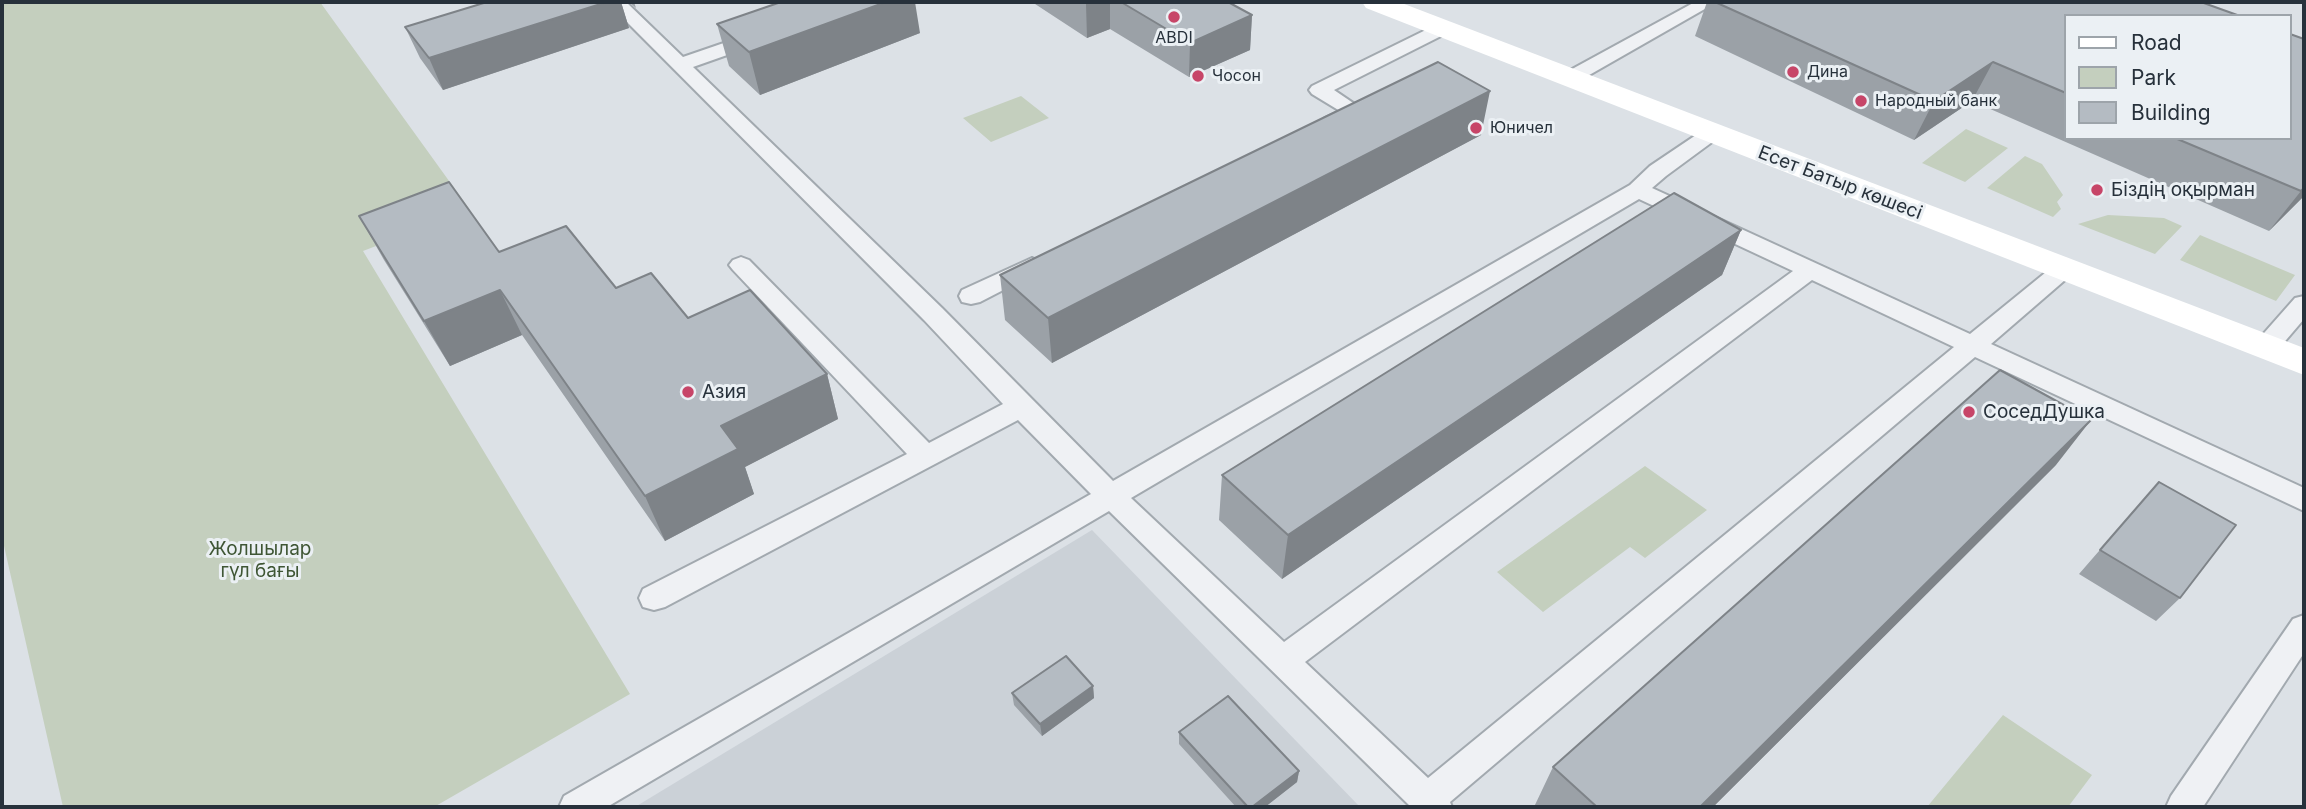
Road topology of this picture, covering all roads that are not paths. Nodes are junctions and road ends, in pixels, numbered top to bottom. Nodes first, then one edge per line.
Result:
1 (616, 2) edge
2 (1375, 2) edge
3 (1708, 2) edge
4 (1442, 28) junction
5 (769, 34) edge
6 (679, 65) junction
7 (1570, 78) junction
8 (1317, 129) edge
9 (1712, 134) junction
10 (1638, 190) junction
11 (1057, 254) edge
12 (741, 265) dead end
13 (2064, 269) junction
14 (1810, 270) junction
15 (971, 296) dead end
16 (2304, 304) edge
17 (1973, 345) junction
18 (2266, 347) junction
19 (2304, 362) edge
20 (1022, 406) junction
21 (925, 456) junction
22 (1112, 497) junction
23 (2304, 500) edge
24 (654, 598) dead end
25 (2304, 628) edge
26 (1283, 661) junction
27 (1431, 803) edge
28 (576, 807) edge
29 (2183, 807) edge

1 - 6 lane
2 - 4 street, Есет Батыр көшесі
3 - 7 lane
4 - 7 street, Есет Батыр көшесі
4 - 8 lane
5 - 6 lane
6 - 20 lane
7 - 9 street, Есет Батыр көшесі
9 - 10 lane
9 - 13 street, Есет Батыр көшесі
10 - 14 lane
10 - 22 lane
11 - 15 lane
12 - 21 lane
13 - 17 lane
13 - 18 street, Есет Батыр көшесі
14 - 17 lane
14 - 26 lane
16 - 18 lane
17 - 23 lane
17 - 27 lane
18 - 19 street, Есет Батыр көшесі
20 - 21 lane
20 - 22 lane
21 - 24 lane
22 - 26 lane
22 - 28 lane
25 - 29 lane
26 - 27 lane

